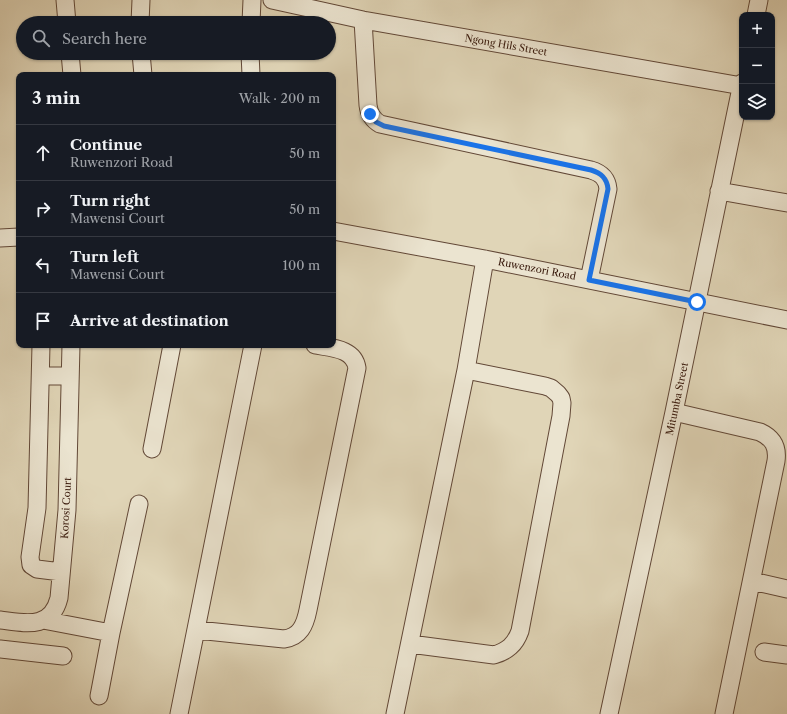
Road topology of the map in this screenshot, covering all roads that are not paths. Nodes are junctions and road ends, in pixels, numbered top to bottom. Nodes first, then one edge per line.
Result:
1 (65, 0) edge
2 (141, 0) edge
3 (252, 0) edge
4 (272, 0) edge
5 (758, 0) edge
6 (756, 12) edge
7 (66, 16) edge
8 (140, 16) edge
9 (251, 16) edge
10 (364, 20) junction
11 (71, 60) edge
12 (142, 60) edge
13 (250, 60) edge
14 (72, 72) edge
15 (143, 72) edge
16 (251, 72) edge
17 (739, 84) edge
18 (739, 99) edge
19 (719, 190) junction
20 (787, 203) edge
21 (336, 232) edge
22 (16, 237) edge
23 (0, 238) edge
24 (485, 259) junction
25 (589, 280) junction
26 (697, 302) junction
27 (787, 320) edge
28 (42, 348) edge
29 (70, 348) edge
30 (171, 348) edge
31 (252, 348) edge
32 (328, 348) edge
33 (466, 370) junction
34 (41, 376) junction
35 (70, 376) junction
36 (674, 412) junction
37 (779, 441) edge
38 (152, 449) dead end
39 (139, 504) dead end
40 (61, 572) junction
41 (752, 581) junction
42 (787, 589) edge
43 (0, 620) edge
44 (43, 620) junction
45 (197, 630) junction
46 (111, 633) junction
47 (410, 644) junction
48 (0, 649) edge
49 (764, 652) dead end
50 (787, 655) edge
51 (63, 656) dead end
52 (100, 696) dead end
53 (179, 714) edge
54 (395, 714) edge
55 (609, 714) edge
56 (724, 714) edge

1 - 7 street
2 - 8 street
3 - 9 street
4 - 10 street, Ngong Hils Street
5 - 6 street
10 - 17 street, Ngong Hils Street
10 - 25 street
11 - 14 street
12 - 15 street
13 - 16 street
18 - 19 street, Mitumba Street
19 - 20 street
19 - 26 street, Mitumba Street
21 - 24 street, Ruwenzori Road
22 - 23 street
24 - 25 street, Ruwenzori Road
24 - 33 street
25 - 26 street, Ruwenzori Road
26 - 27 street, Ruwenzori Road
26 - 36 street, Mitumba Street
28 - 34 street
29 - 35 street, Korosi Court
30 - 38 street
31 - 45 street
32 - 45 street
33 - 47 street
33 - 47 street
34 - 35 street
34 - 40 street
35 - 40 street, Korosi Court
36 - 37 street
36 - 55 street, Mitumba Street
37 - 41 street
39 - 46 street
40 - 44 street, Korosi Court
41 - 42 street
41 - 56 street
43 - 44 street
44 - 46 street
45 - 53 street
46 - 52 street
47 - 54 street
48 - 51 street
49 - 50 street

